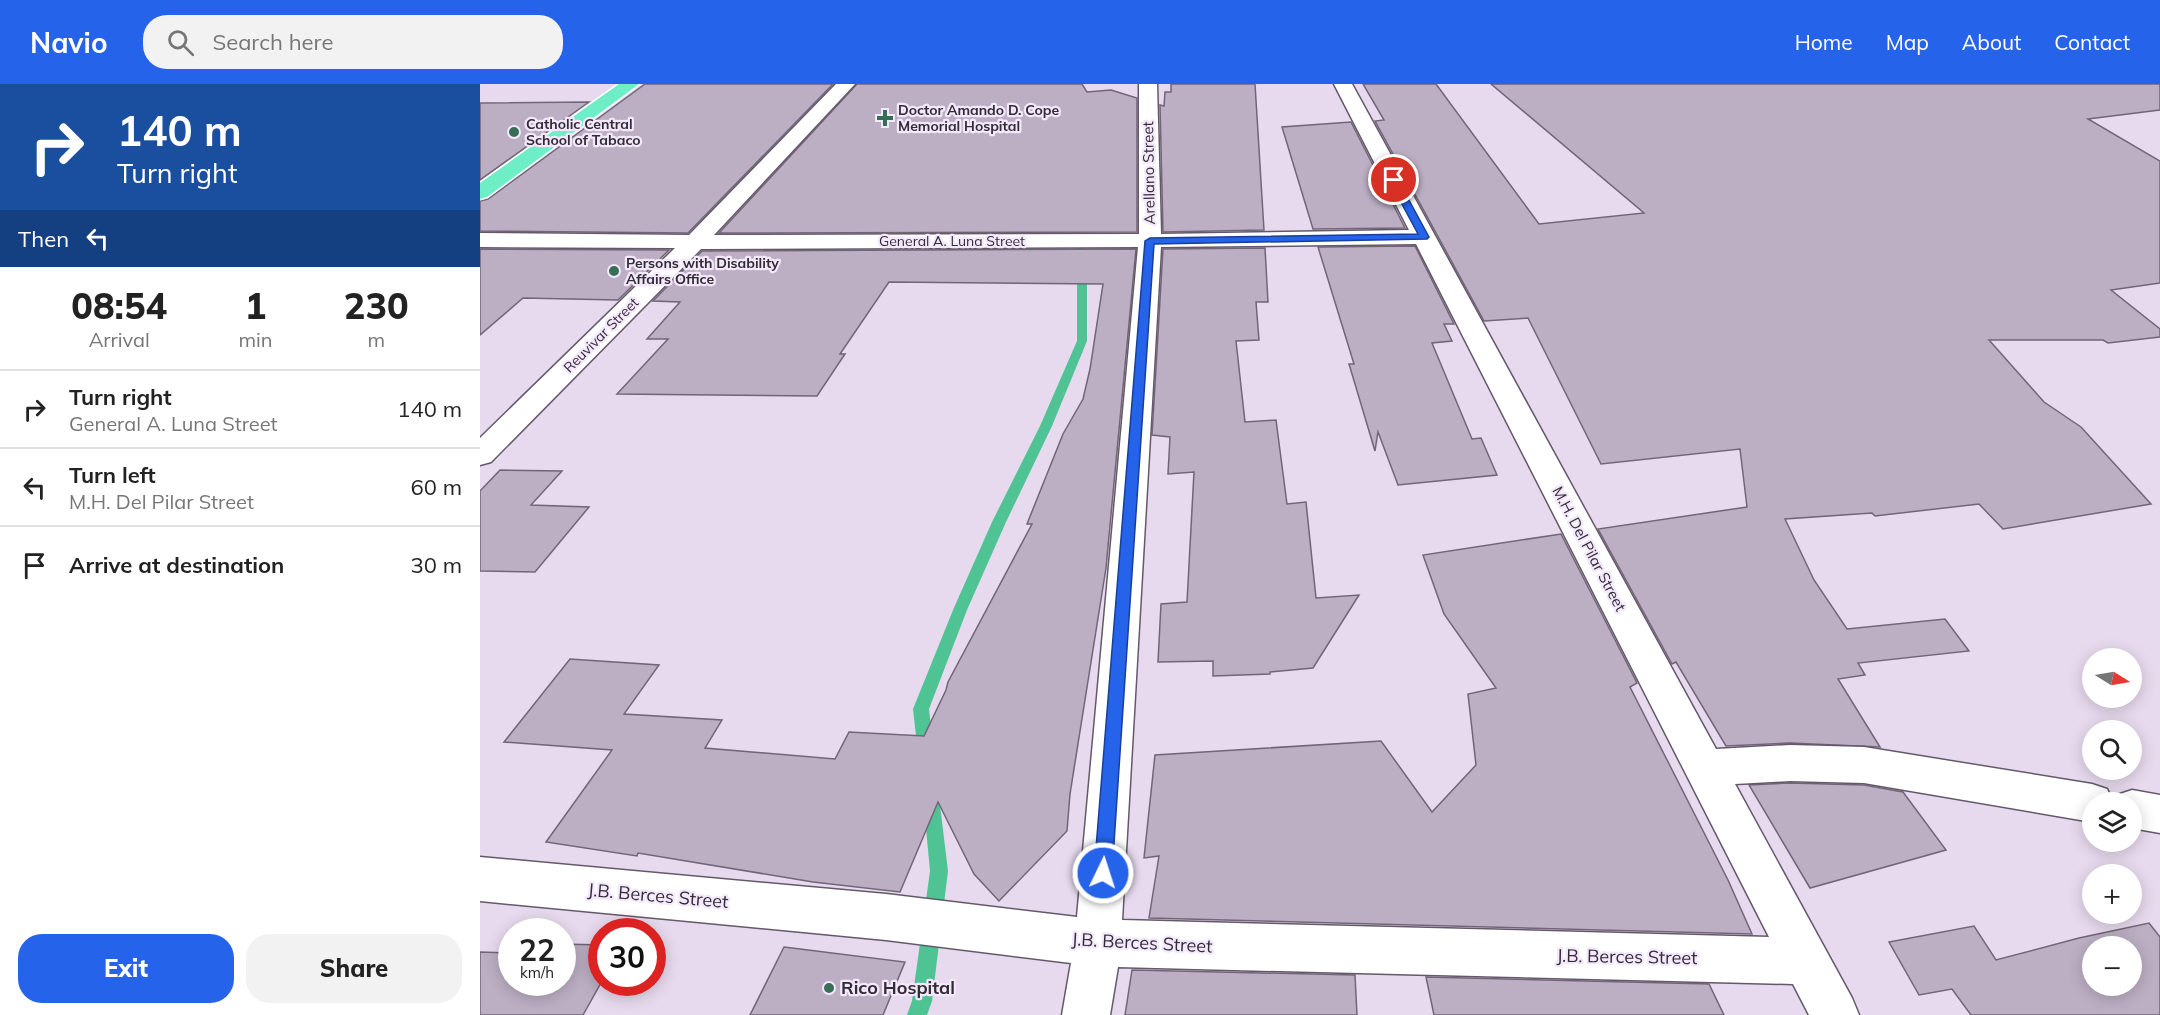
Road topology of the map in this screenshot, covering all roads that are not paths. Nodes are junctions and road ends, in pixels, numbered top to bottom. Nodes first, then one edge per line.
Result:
1 (630, 84) edge
2 (846, 84) edge
3 (1148, 84) edge
4 (1342, 84) edge
5 (480, 193) edge
6 (1424, 237) junction
7 (480, 240) edge
8 (1150, 241) junction
9 (694, 243) junction
10 (480, 455) edge
11 (1704, 768) junction
12 (2082, 800) edge
13 (2142, 811) edge
14 (2160, 814) edge
15 (480, 879) edge
16 (1098, 943) junction
17 (1806, 961) junction
18 (1086, 1015) edge
19 (1835, 1015) edge

1 - 5 main road
2 - 9 street, Reuvivar Street
3 - 8 street, Arellano Street
4 - 6 street, M.H. Del Pilar Street
6 - 8 street, General A. Luna Street
6 - 11 street, M.H. Del Pilar Street
7 - 9 street, General A. Luna Street
8 - 9 street, General A. Luna Street
8 - 16 street, Arellano Street
9 - 10 street, Reuvivar Street
11 - 12 street
11 - 17 street, M.H. Del Pilar Street
13 - 14 street
15 - 16 street, J.B. Berces Street
16 - 17 street, J.B. Berces Street
16 - 18 street, Arellano Street
17 - 19 street, M.H. Del Pilar Street

